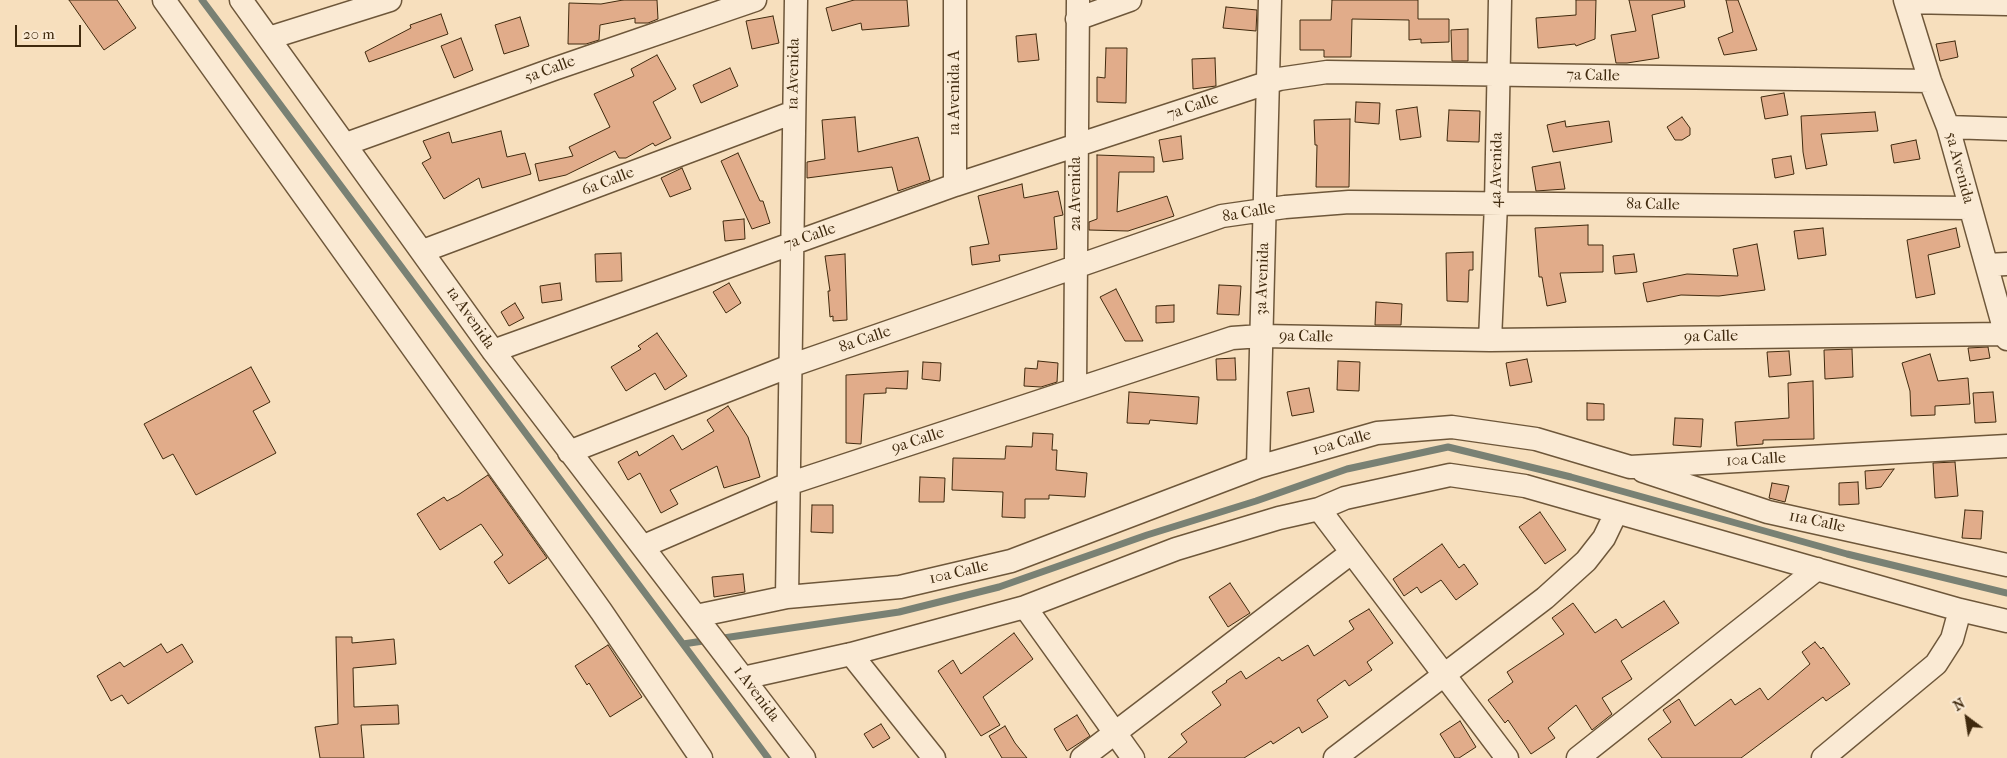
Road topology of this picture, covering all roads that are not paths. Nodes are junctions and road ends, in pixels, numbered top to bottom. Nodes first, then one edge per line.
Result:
1 (164, 0) edge
2 (241, 0) edge
3 (390, 0) edge
4 (755, 0) edge
5 (796, 0) edge
6 (955, 0) edge
7 (1130, 0) edge
8 (1270, 0) edge
9 (1500, 0) edge
10 (1905, 1) edge
11 (2007, 4) edge
12 (1077, 10) edge
13 (269, 38) junction
14 (1499, 75) junction
15 (1930, 81) junction
16 (1268, 83) junction
17 (794, 112) junction
18 (1948, 127) junction
19 (2007, 129) edge
20 (346, 144) junction
21 (1076, 146) junction
22 (955, 185) junction
23 (1496, 204) junction
24 (1969, 208) junction
25 (1265, 210) junction
26 (792, 243) junction
27 (423, 251) junction
28 (1997, 264) edge
29 (1076, 267) junction
30 (1261, 336) junction
31 (2006, 336) edge
32 (1490, 340) junction
33 (494, 351) junction
34 (790, 366) junction
35 (1075, 389) junction
36 (2007, 446) edge
37 (569, 452) junction
38 (1258, 467) junction
39 (1630, 467) junction
40 (788, 484) junction
41 (1319, 509) junction
42 (1616, 513) junction
43 (644, 546) junction
44 (1351, 553) junction
45 (2007, 565) edge
46 (1817, 570) junction
47 (786, 598) junction
48 (1025, 607) junction
49 (1960, 610) junction
50 (2007, 621) edge
51 (702, 623) junction
52 (851, 654) junction
53 (1444, 675) junction
54 (743, 678) junction
55 (1114, 733) junction
56 (701, 758) edge
57 (804, 758) edge
58 (934, 758) edge
59 (1082, 758) edge
60 (1133, 758) edge
61 (1336, 758) edge
62 (1507, 758) edge
63 (1578, 758) edge
64 (1823, 758) edge

1 - 56 street
2 - 13 street, 1a Avenida
3 - 13 street
4 - 20 street, 5a Calle
5 - 17 street, 1a Avenida
6 - 22 street, 1a Avenida A
7 - 12 street
8 - 16 street, 3a Avenida
9 - 14 street, 4a Avenida
10 - 11 street
10 - 15 street, 5a Avenida
12 - 21 street, 2a Avenida
13 - 20 street, 1a Avenida
14 - 15 street, 7a Calle
14 - 16 street, 7a Calle
14 - 23 street, 4a Avenida
15 - 18 street, 5a Avenida
16 - 21 street, 7a Calle
16 - 25 street, 3a Avenida
17 - 26 street, 1a Avenida
17 - 27 street, 6a Calle
18 - 19 street
18 - 24 street, 5a Avenida
20 - 27 street, 1a Avenida
21 - 22 street, 7a Calle
21 - 29 street, 2a Avenida
22 - 26 street, 7a Calle
23 - 24 street, 8a Calle
23 - 25 street, 8a Calle
23 - 32 street, 4a Avenida
24 - 28 street, 5a Avenida
25 - 29 street, 8a Calle
25 - 30 street, 3a Avenida
26 - 33 street, 7a Calle
26 - 34 street, 1a Avenida
27 - 33 street, 1a Avenida
28 - 31 street, 5a Avenida
29 - 34 street, 8a Calle
29 - 35 street, 2a Avenida
30 - 32 street, 9a Calle
30 - 35 street, 9a Calle
30 - 38 street, 3a Avenida
31 - 32 street, 9a Calle
33 - 37 street, 1a Avenida
34 - 37 street, 8a Calle
34 - 40 street, 1a Avenida
35 - 40 street, 9a Calle
36 - 39 street, 10a Calle
37 - 43 street, 1a Avenida
38 - 39 street, 10a Calle
38 - 47 street, 10a Calle
39 - 45 street, 11a Calle
40 - 43 street, 9a Calle
40 - 47 street, 1a Avenida
41 - 42 street
41 - 44 street
41 - 48 street
42 - 46 street
42 - 53 street
43 - 51 street, 1a Avenida
44 - 53 street
44 - 55 street
46 - 49 street
46 - 63 street
47 - 51 street, 10a Calle
48 - 52 street
48 - 55 street
49 - 50 street
49 - 64 street
51 - 54 street, 1 Avenida
52 - 54 street
52 - 58 street
53 - 61 street
53 - 62 street
54 - 57 street, 1 Avenida
55 - 59 street
55 - 60 street

